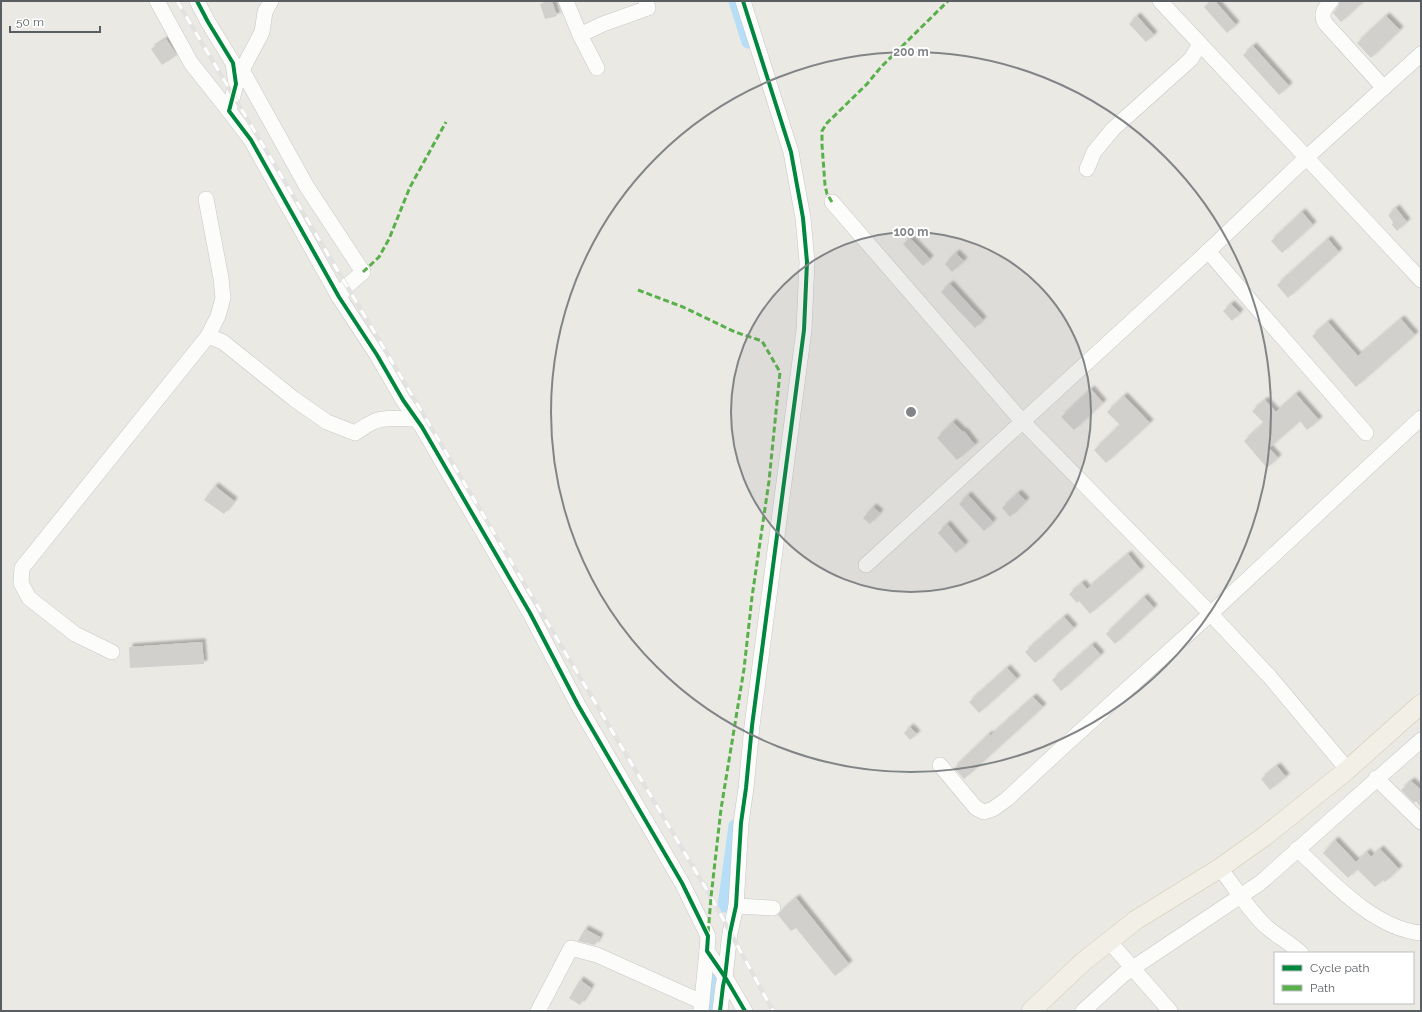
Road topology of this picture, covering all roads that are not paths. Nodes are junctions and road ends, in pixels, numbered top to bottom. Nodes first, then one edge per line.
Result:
1 (157, 1) edge
2 (197, 1) edge
3 (271, 1) edge
4 (566, 1) edge
5 (743, 1) edge
6 (1160, 1) edge
7 (1331, 1) edge
8 (649, 9) edge
9 (580, 35) junction
10 (1200, 44) junction
11 (1421, 54) edge
12 (597, 68) dead end
13 (242, 70) junction
14 (236, 84) junction
15 (1384, 88) junction
16 (229, 111) junction
17 (1307, 157) junction
18 (1087, 169) dead end
19 (206, 199) dead end
20 (832, 202) dead end
21 (1208, 251) junction
22 (1421, 280) edge
23 (339, 298) junction
24 (208, 336) junction
25 (1421, 418) edge
26 (417, 419) junction
27 (1022, 421) junction
28 (1366, 433) dead end
29 (866, 565) dead end
30 (1210, 613) junction
31 (112, 652) dead end
32 (1421, 704) edge
33 (1421, 740) edge
34 (940, 765) dead end
35 (1347, 770) junction
36 (1376, 778) junction
37 (1421, 822) edge
38 (1297, 849) junction
39 (1220, 868) junction
40 (1241, 896) junction
41 (736, 906) junction
42 (773, 908) dead end
43 (1421, 933) edge
44 (1109, 941) junction
45 (707, 951) junction
46 (1299, 952) edge
47 (1133, 968) junction
48 (725, 977) junction
49 (702, 1006) edge
50 (538, 1011) edge
51 (720, 1011) edge
52 (746, 1011) edge
53 (1031, 1011) edge
54 (1083, 1011) edge
55 (1170, 1011) edge

1 - 16 street
2 - 14 street
3 - 13 street
4 - 9 street
5 - 41 street
6 - 10 street
7 - 15 street
8 - 9 street
9 - 12 street
10 - 17 street
10 - 18 street
11 - 15 street
13 - 14 street
13 - 23 street
14 - 16 street
15 - 17 street
16 - 23 street
17 - 21 street
17 - 22 street
19 - 24 street
20 - 27 street
21 - 27 street
21 - 28 street
23 - 26 street
24 - 26 street
24 - 31 street
25 - 30 street
26 - 45 street
27 - 29 street
27 - 30 street
30 - 34 street
30 - 35 street
32 - 35 main road
33 - 36 street
35 - 39 main road
36 - 37 street
36 - 38 street
38 - 40 street
38 - 43 street
39 - 40 street
39 - 44 main road
40 - 46 street
40 - 47 street
41 - 42 street
41 - 48 street
44 - 47 street
44 - 53 main road
45 - 48 street
45 - 49 street
47 - 54 street
47 - 55 street
48 - 51 street
48 - 52 street
49 - 50 street

